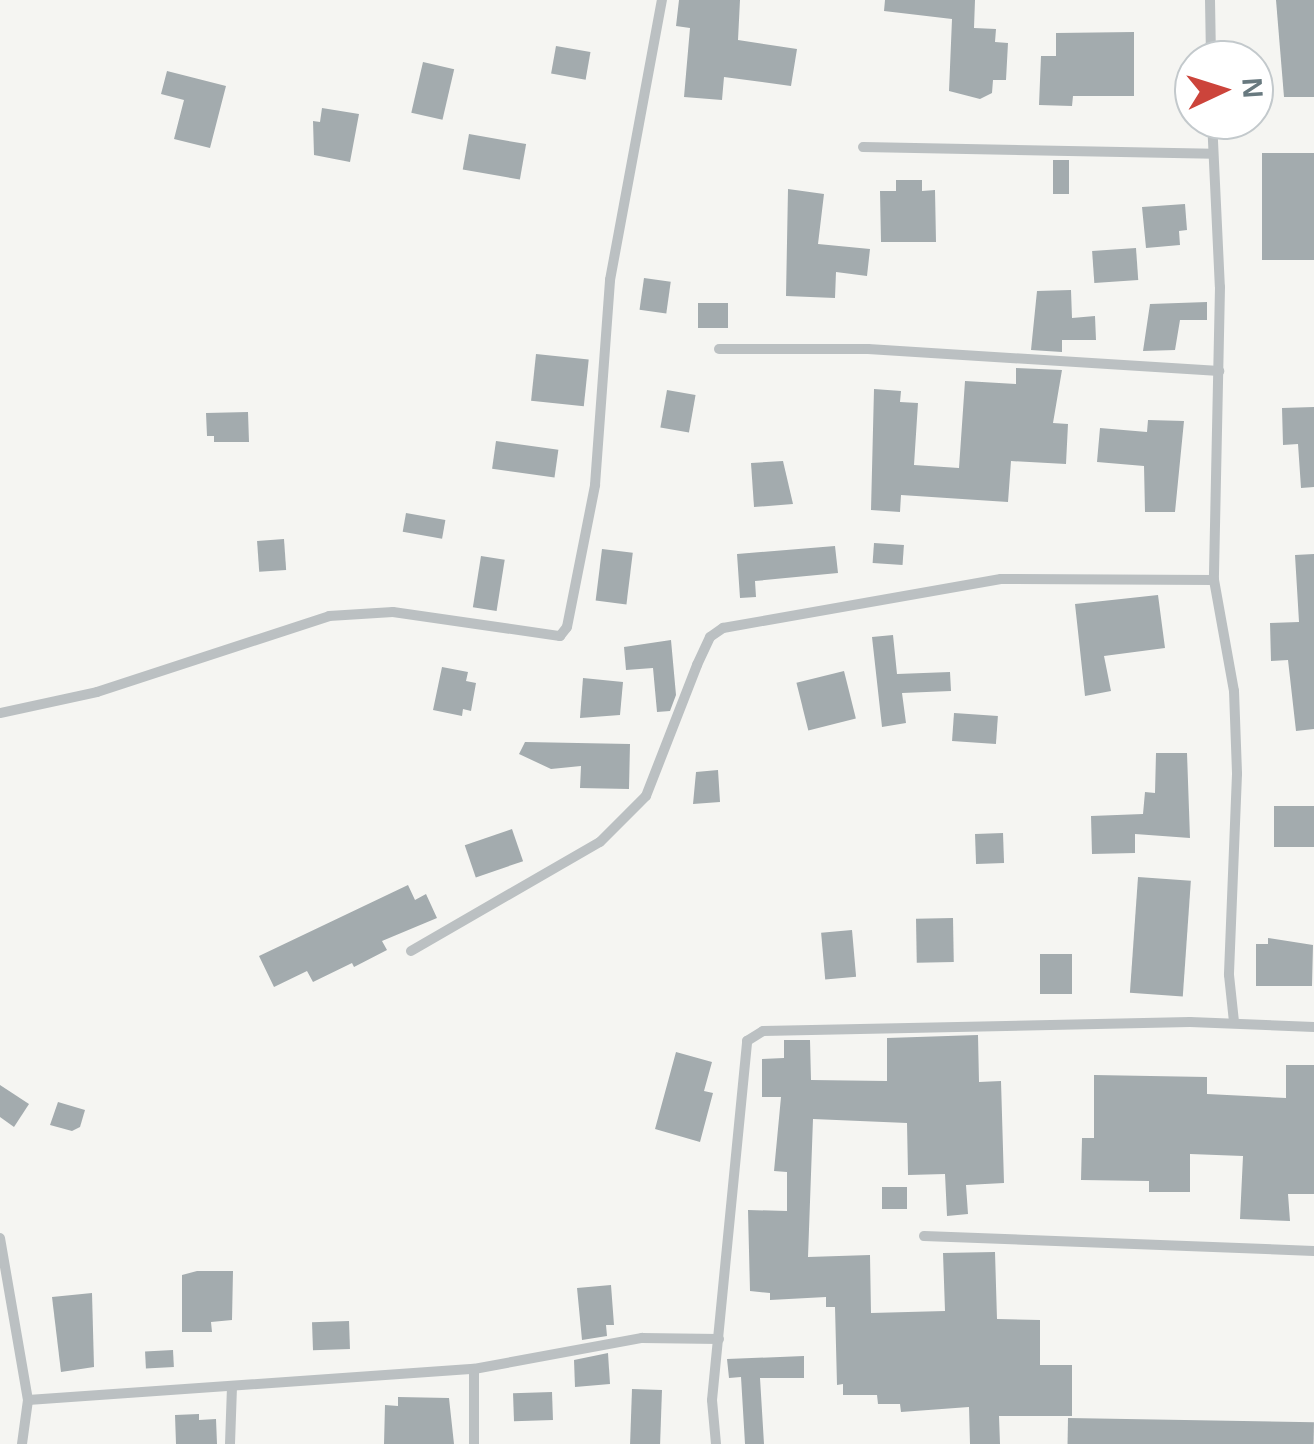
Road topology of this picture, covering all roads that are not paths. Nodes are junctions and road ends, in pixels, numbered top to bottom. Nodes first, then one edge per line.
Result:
1 (662, 0) edge
2 (1210, 0) edge
3 (1211, 40) edge
4 (1213, 140) edge
5 (863, 147) dead end
6 (1213, 154) junction
7 (719, 349) dead end
8 (1219, 371) junction
9 (1214, 580) junction
10 (0, 713) edge
11 (411, 951) dead end
12 (1234, 1022) junction
13 (1314, 1027) edge
14 (924, 1236) dead end
15 (0, 1238) edge
16 (1314, 1251) edge
17 (0, 1323) edge
18 (15, 1323) junction
19 (719, 1339) junction
20 (474, 1369) junction
21 (232, 1386) junction
22 (28, 1400) junction
23 (22, 1444) edge
24 (230, 1444) edge
25 (474, 1444) edge
26 (716, 1444) edge

1 - 10 street
2 - 3 street
4 - 6 street
5 - 6 street
6 - 8 street
7 - 8 street
8 - 9 street
9 - 11 street
9 - 12 street
12 - 13 street
12 - 19 street
14 - 16 street
15 - 18 street
17 - 18 street
18 - 22 street
19 - 20 street
19 - 26 street
20 - 21 street
20 - 25 street
21 - 22 street
21 - 24 street
22 - 23 street

